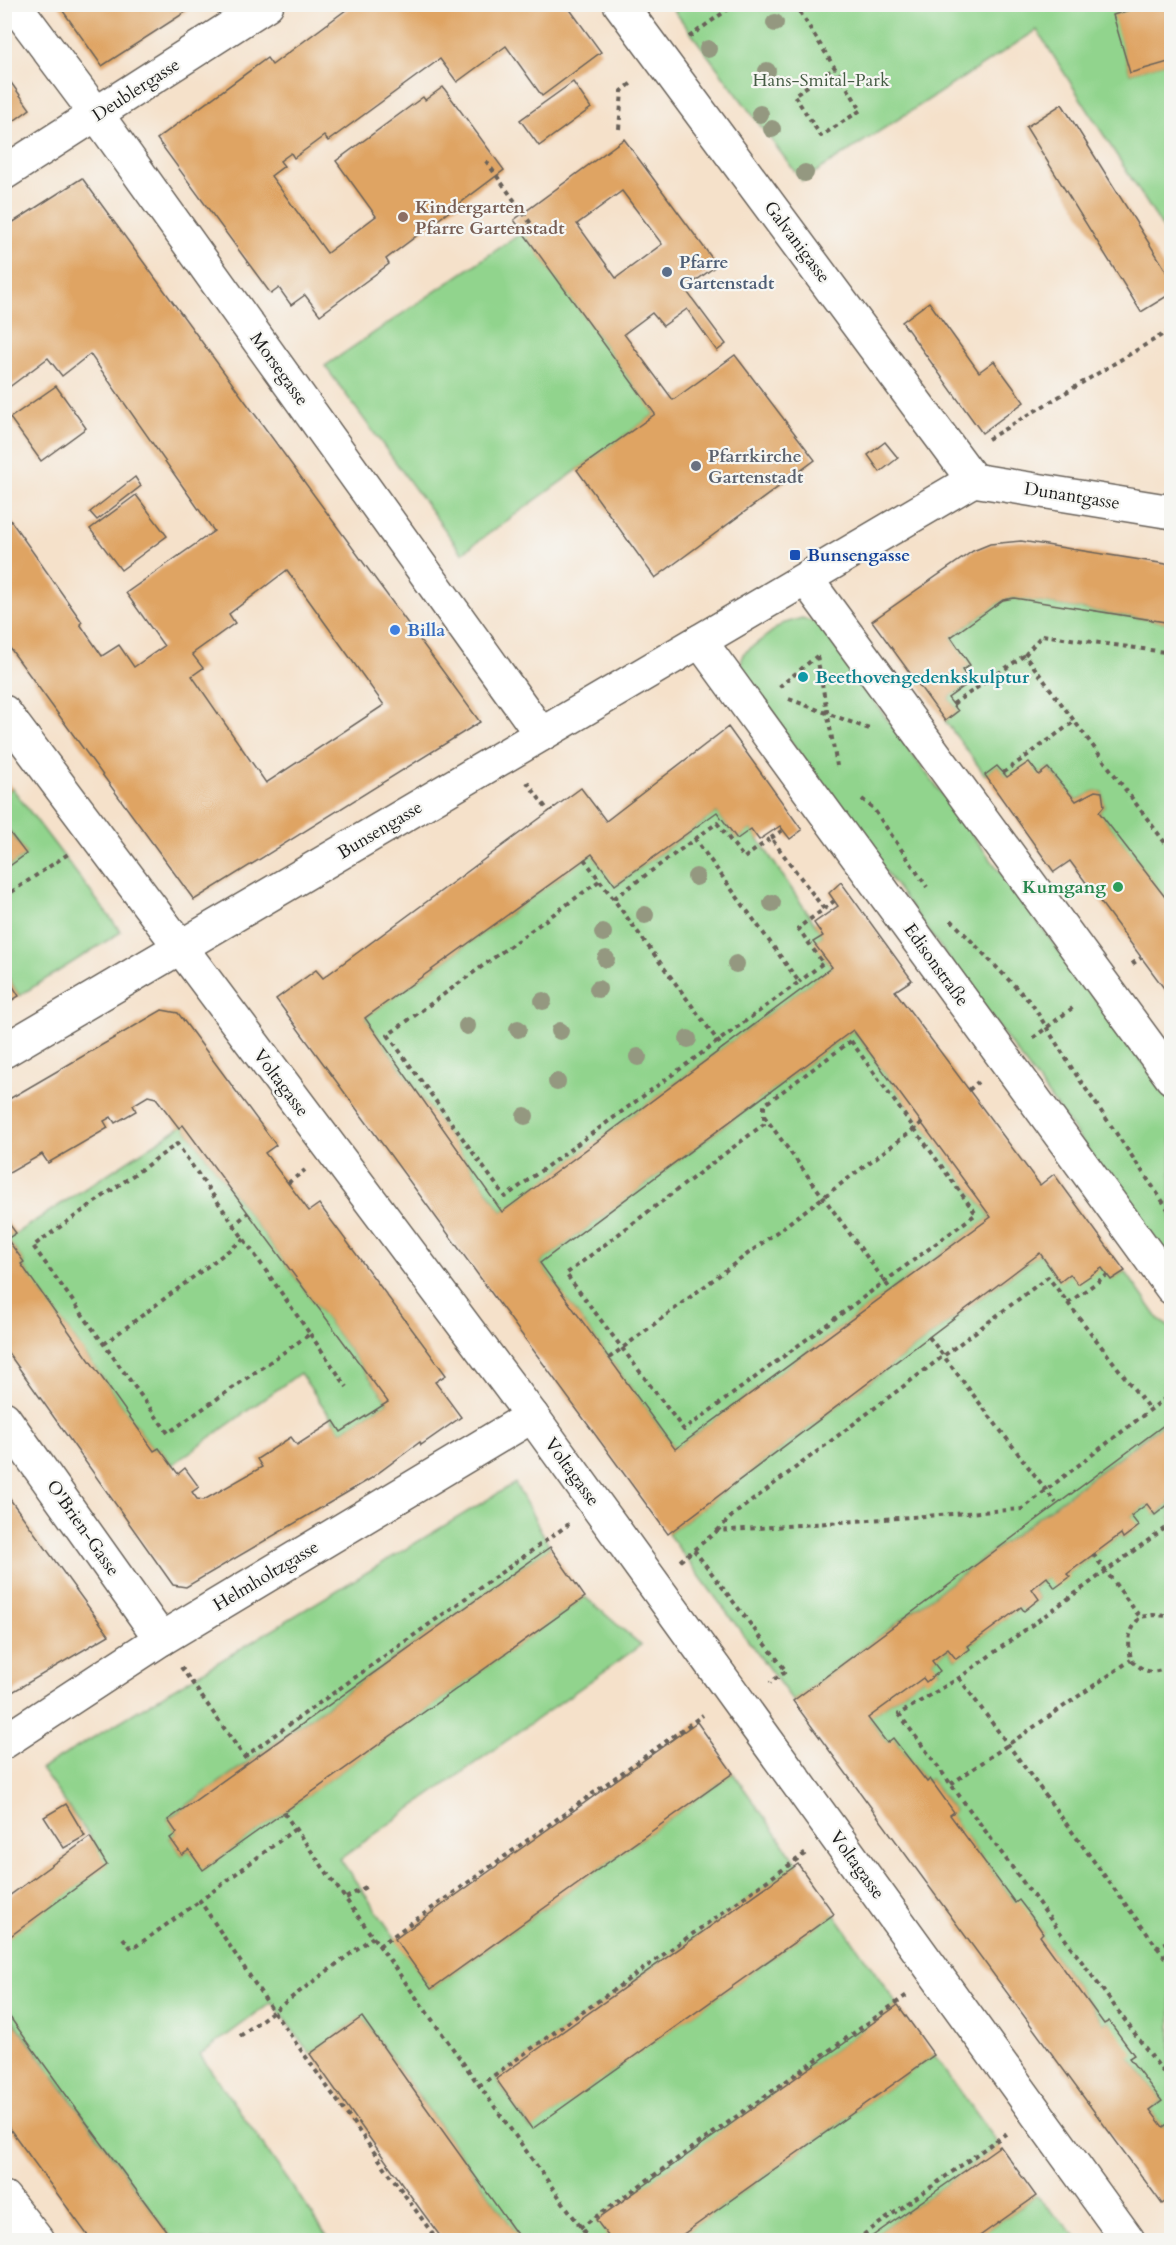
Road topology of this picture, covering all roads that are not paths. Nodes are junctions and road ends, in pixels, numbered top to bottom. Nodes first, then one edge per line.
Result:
1 (14, 4) edge
2 (267, 4) edge
3 (620, 4) edge
4 (97, 115) junction
5 (4, 174) edge
6 (964, 469) junction
7 (1172, 512) edge
8 (806, 579) junction
9 (700, 641) junction
10 (4, 712) edge
11 (541, 735) junction
12 (180, 948) junction
13 (4, 1051) edge
14 (1172, 1078) edge
15 (1172, 1288) edge
16 (532, 1416) junction
17 (4, 1418) edge
18 (161, 1639) junction
19 (4, 1742) edge
20 (4, 2198) edge
21 (37, 2241) edge
22 (1128, 2241) edge

1 - 4 street, Morsegasse
2 - 4 street, Deublergasse
3 - 6 street, Galvanigasse
4 - 5 street, Deublergasse
4 - 11 street, Morsegasse
6 - 7 street, Dunantgasse
6 - 8 street, Bunsengasse
8 - 9 street, Bunsengasse
8 - 14 street
9 - 11 street, Bunsengasse
9 - 15 street, Edisonstraße
10 - 12 street, Voltagasse
11 - 12 street, Bunsengasse
12 - 13 street, Bunsengasse
12 - 16 street, Voltagasse
16 - 18 street, Helmholtzgasse
16 - 22 street, Voltagasse
17 - 18 street, O'Brien-Gasse
18 - 19 street, Helmholtzgasse
20 - 21 street

